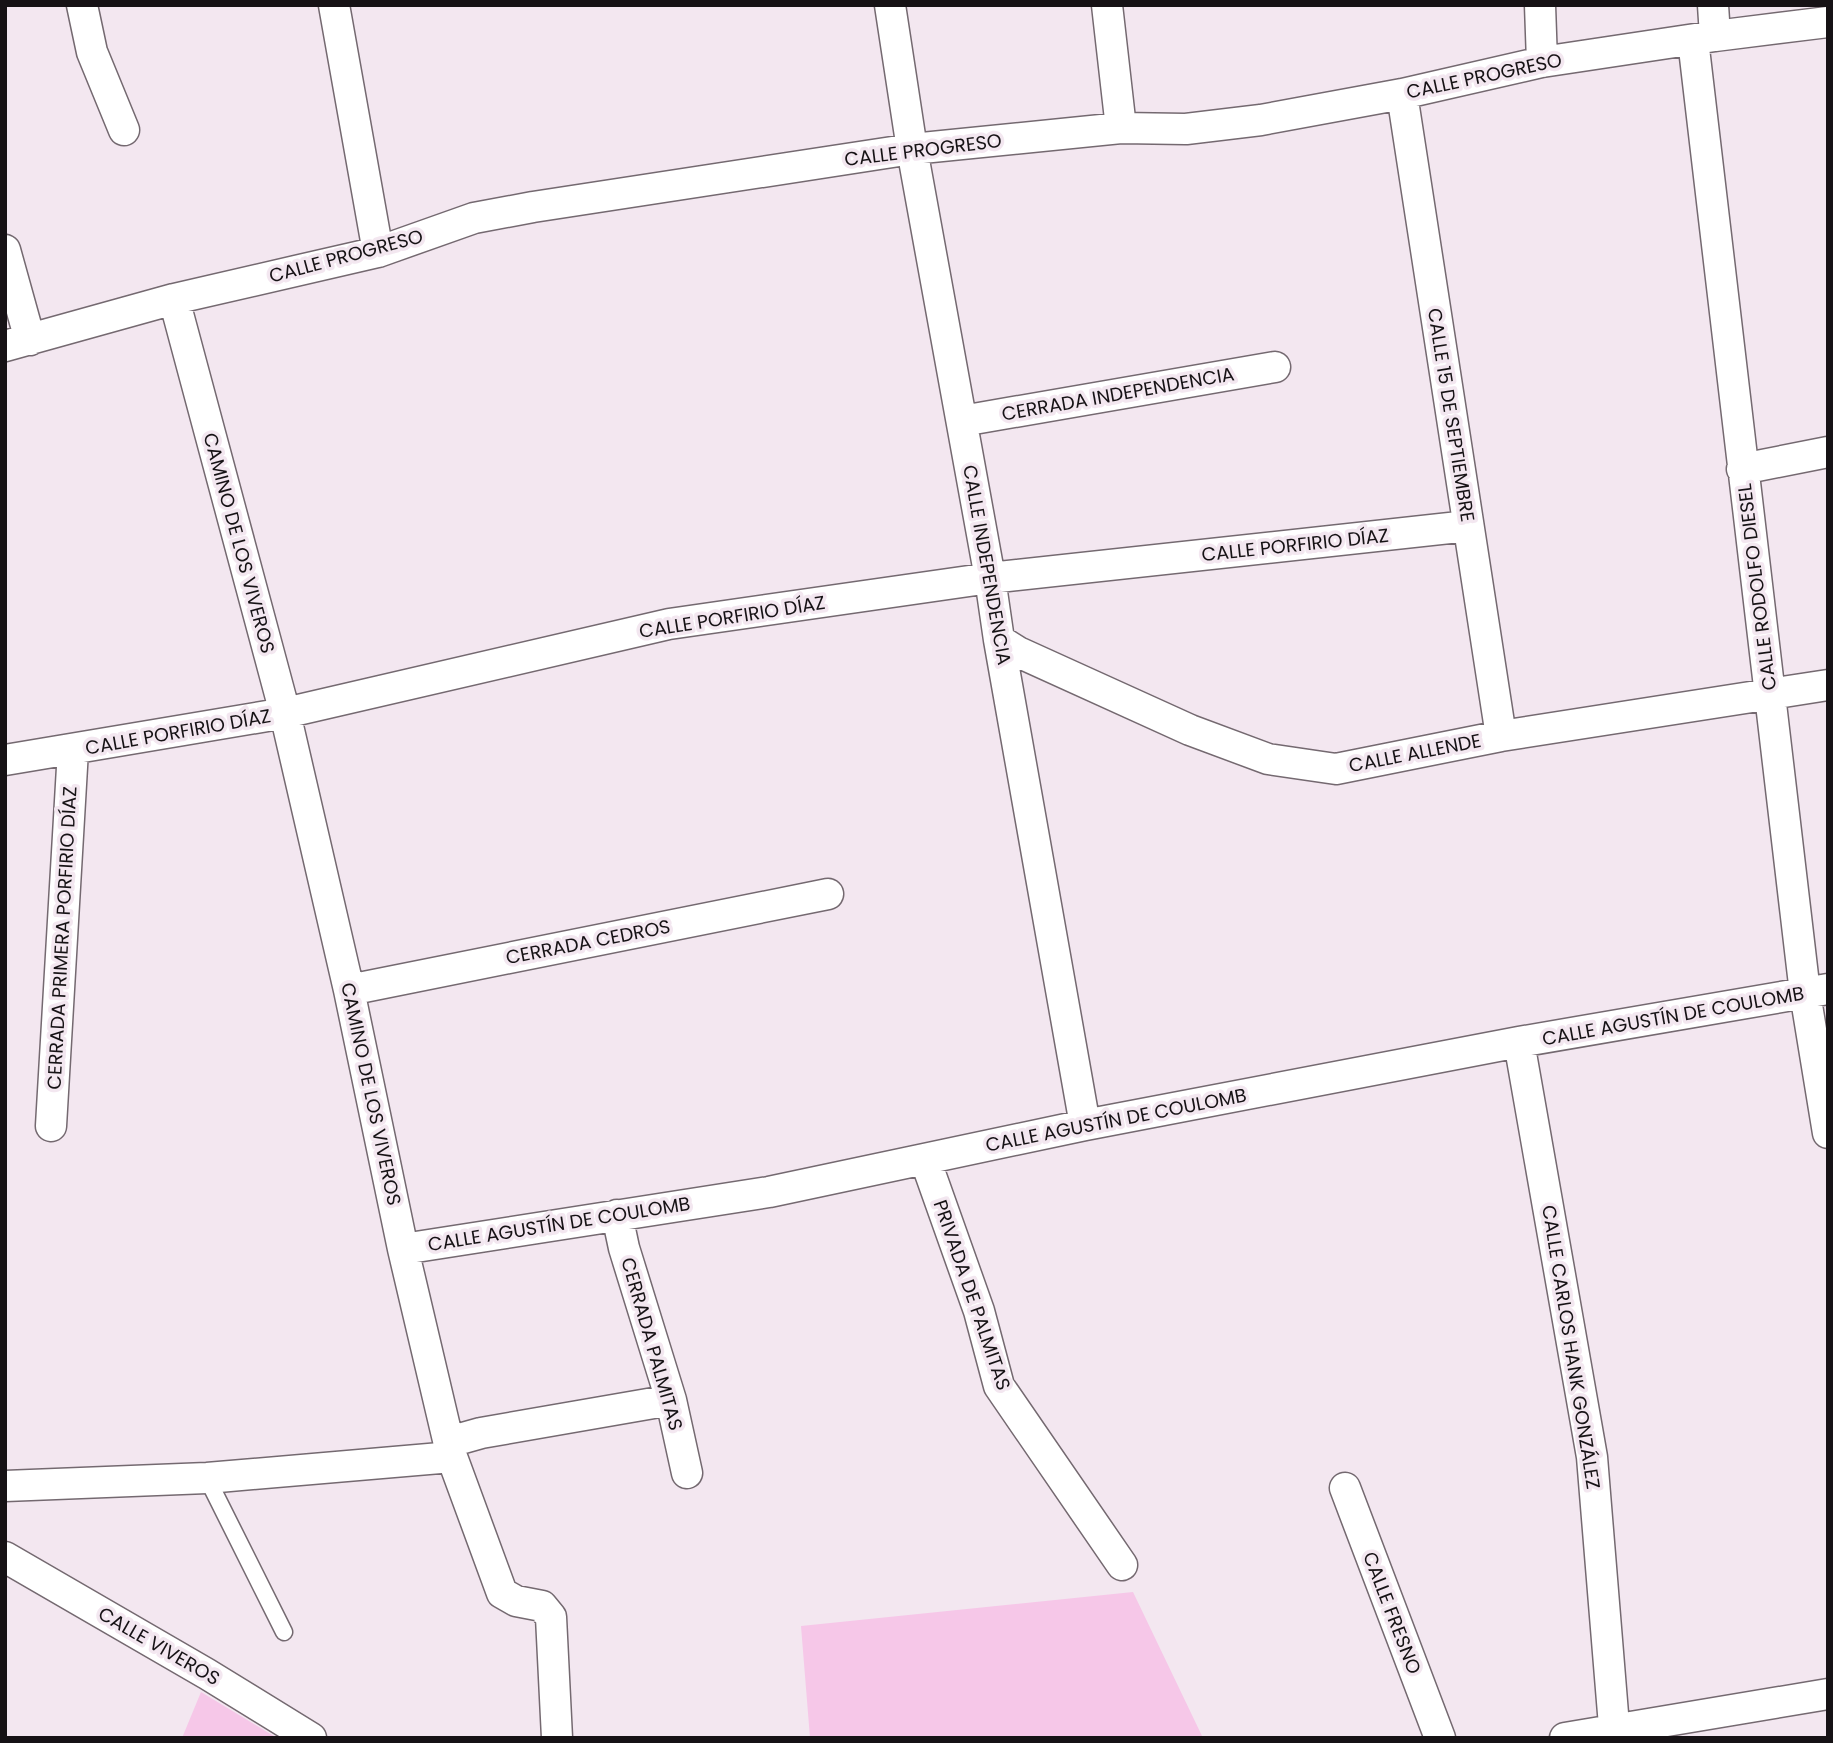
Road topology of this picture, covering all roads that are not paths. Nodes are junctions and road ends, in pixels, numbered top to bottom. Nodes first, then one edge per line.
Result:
1 (82, 5) edge
2 (334, 5) edge
3 (890, 5) edge
4 (1107, 5) edge
5 (1540, 5) edge
6 (1713, 5) edge
7 (1828, 22) edge
8 (1704, 38) junction
9 (1542, 62) junction
10 (1402, 94) junction
11 (1121, 128) junction
12 (124, 130) dead end
13 (912, 149) junction
14 (5, 250) edge
15 (378, 252) junction
16 (174, 299) junction
17 (18, 343) edge
18 (1275, 367) dead end
19 (962, 421) junction
20 (1828, 452) edge
21 (1742, 469) junction
22 (1468, 526) junction
23 (990, 579) junction
24 (999, 640) junction
25 (1828, 685) edge
26 (1770, 695) junction
27 (285, 713) junction
28 (1501, 736) junction
29 (73, 750) junction
30 (5, 760) edge
31 (828, 894) dead end
32 (349, 990) junction
33 (1816, 991) edge
34 (1519, 1042) junction
35 (1084, 1125) junction
36 (51, 1126) dead end
37 (1827, 1128) edge
38 (925, 1159) junction
39 (617, 1214) junction
40 (403, 1248) junction
41 (671, 1400) junction
42 (450, 1450) junction
43 (687, 1473) dead end
44 (207, 1478) junction
45 (5, 1486) edge
46 (1345, 1488) dead end
47 (5, 1557) edge
48 (1122, 1565) dead end
49 (284, 1632) dead end
50 (1828, 1694) edge
51 (1615, 1734) edge
52 (311, 1738) edge
53 (557, 1738) edge
54 (1440, 1738) edge
55 (1565, 1738) edge

1 - 12 street
2 - 15 street
3 - 13 street, CALLE INDEPENDENCIA
4 - 11 street
5 - 9 street
6 - 8 street, CALLE RODOLFO DIESEL
7 - 8 street, CALLE PROGRESO
8 - 9 street, CALLE PROGRESO
8 - 21 street, CALLE RODOLFO DIESEL
9 - 10 street, CALLE PROGRESO
10 - 11 street, CALLE PROGRESO
10 - 22 street, CALLE 15 DE SEPTIEMBRE
11 - 13 street, CALLE PROGRESO
13 - 15 street, CALLE PROGRESO
13 - 19 street, CALLE INDEPENDENCIA
14 - 17 street, CALLE PROGRESO
15 - 16 street, CALLE PROGRESO
16 - 17 street, CALLE PROGRESO
16 - 27 street, CAMINO DE LOS VIVEROS
18 - 19 street, CERRADA INDEPENDENCIA
19 - 23 street, CALLE INDEPENDENCIA
20 - 21 street
21 - 26 street, CALLE RODOLFO DIESEL
22 - 23 street, CALLE PORFIRIO DÍAZ
22 - 28 street, CALLE 15 DE SEPTIEMBRE
23 - 24 street, CALLE INDEPENDENCIA
23 - 27 street, CALLE PORFIRIO DÍAZ
24 - 28 street, CALLE ALLENDE
24 - 35 street, CALLE INDEPENDENCIA
25 - 26 street, CALLE ALLENDE
26 - 28 street, CALLE ALLENDE
26 - 33 street, CALLE RODOLFO DIESEL
27 - 29 street, CALLE PORFIRIO DÍAZ
27 - 32 street, CAMINO DE LOS VIVEROS
29 - 30 street, CALLE PORFIRIO DÍAZ
29 - 36 street, CERRADA PRIMERA PORFIRIO DÍAZ
31 - 32 street, CERRADA CEDROS
32 - 40 street, CAMINO DE LOS VIVEROS
33 - 34 street, CALLE AGUSTÍN DE COULOMB
33 - 37 street, CALLE RODOLFO DIESEL
34 - 35 street, CALLE AGUSTÍN DE COULOMB
34 - 51 street, CALLE CARLOS HANK GONZÁLEZ
35 - 38 street, CALLE AGUSTÍN DE COULOMB
38 - 39 street, CALLE AGUSTÍN DE COULOMB
38 - 48 street, PRIVADA DE PALMITAS
39 - 40 street, CALLE AGUSTÍN DE COULOMB
39 - 41 street, CERRADA PALMITAS
40 - 42 street, CAMINO DE LOS VIVEROS
41 - 42 street
41 - 43 street, CERRADA PALMITAS
42 - 44 street
42 - 53 street, CAMINO DE LOS VIVEROS
44 - 45 street
44 - 49 lane
46 - 54 street, CALLE FRESNO
47 - 52 street, CALLE VIVEROS
50 - 51 street
51 - 55 street

